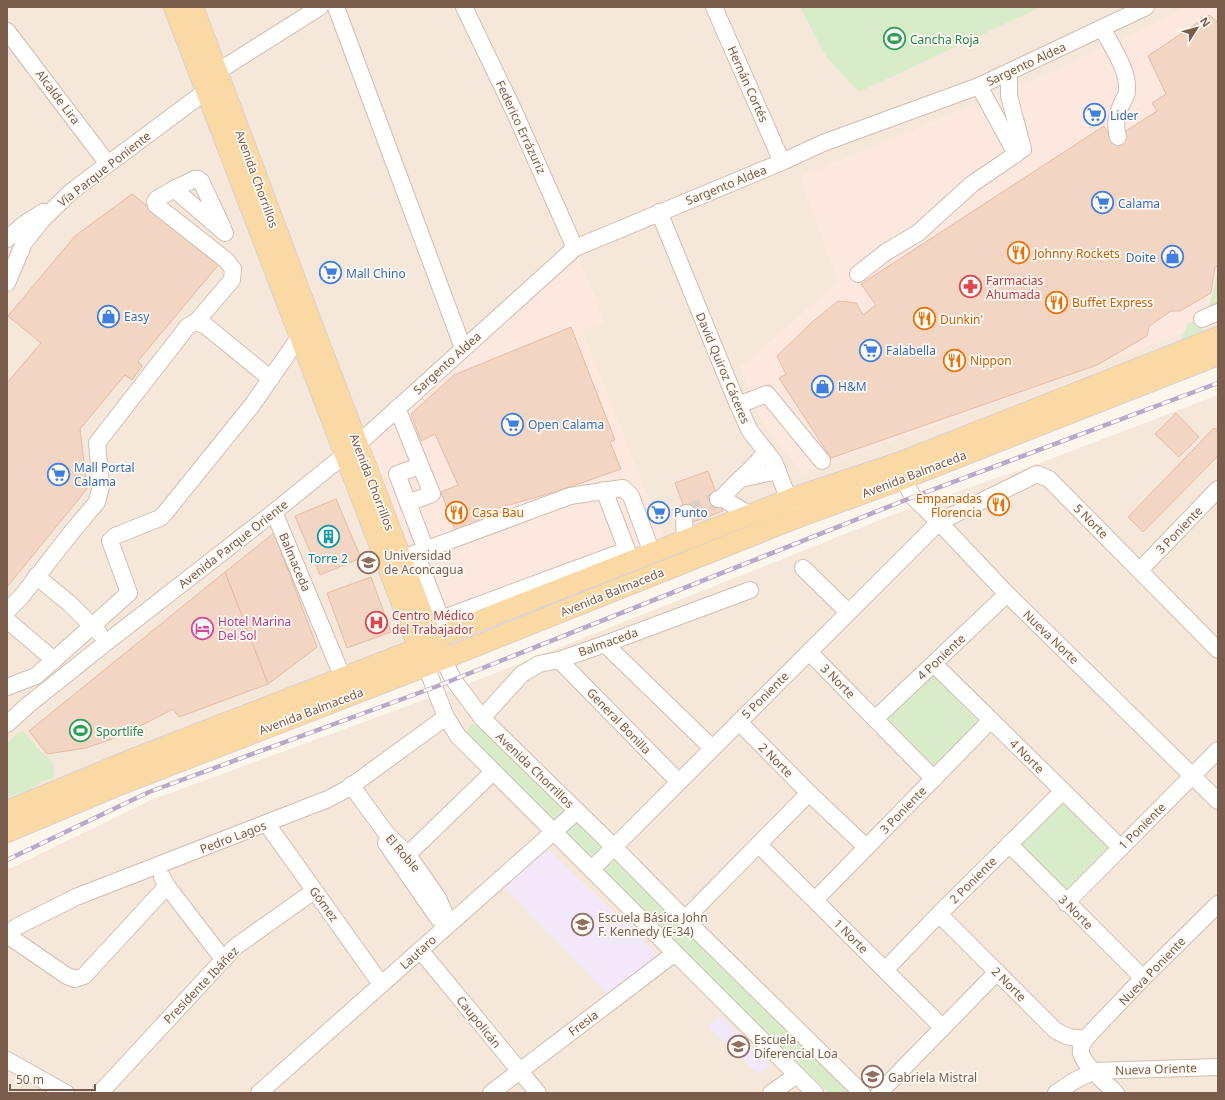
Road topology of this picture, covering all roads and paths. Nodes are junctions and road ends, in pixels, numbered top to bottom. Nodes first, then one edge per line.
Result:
1 (174, 7) edge
2 (193, 7) edge
3 (320, 7) edge
4 (336, 7) edge
5 (464, 7) edge
6 (714, 7) edge
7 (1146, 7) edge
8 (1102, 28) junction
9 (7, 30) edge
10 (218, 72) junction
11 (1009, 72) junction
12 (974, 88) junction
13 (206, 91) junction
14 (1118, 137) dead end
15 (1013, 156) junction
16 (782, 162) junction
17 (108, 164) junction
18 (174, 190) dead end
19 (72, 191) junction
20 (658, 212) junction
21 (7, 239) edge
22 (575, 248) junction
23 (276, 253) junction
24 (858, 274) dead end
25 (7, 283) edge
26 (1218, 312) edge
27 (1202, 319) dead end
28 (196, 322) junction
29 (300, 336) junction
30 (1218, 337) edge
31 (463, 348) junction
32 (1218, 355) edge
33 (271, 379) junction
34 (738, 405) junction
35 (397, 408) junction
36 (351, 449) junction
37 (766, 451) junction
38 (822, 461) dead end
39 (420, 466) junction
40 (778, 471) junction
41 (901, 471) junction
42 (738, 480) junction
43 (604, 490) junction
44 (1218, 490) edge
45 (788, 500) junction
46 (408, 503) junction
47 (274, 512) junction
48 (687, 513) dead end
49 (750, 515) junction
50 (796, 518) junction
51 (939, 522) junction
52 (685, 540) junction
53 (652, 553) junction
54 (415, 554) junction
55 (803, 568) dead end
56 (1140, 570) junction
57 (36, 576) junction
58 (750, 590) dead end
59 (1007, 594) junction
60 (7, 611) edge
61 (848, 612) junction
62 (7, 620) edge
63 (92, 625) junction
64 (1215, 641) edge
65 (107, 642) junction
66 (605, 644) junction
67 (809, 652) junction
68 (430, 653) junction
69 (54, 660) junction
70 (559, 660) junction
71 (934, 664) junction
72 (343, 678) junction
73 (7, 687) edge
74 (446, 717) junction
75 (482, 718) junction
76 (875, 719) junction
77 (991, 720) junction
78 (739, 722) junction
79 (7, 724) edge
80 (7, 735) edge
81 (712, 748) junction
82 (1218, 750) edge
83 (493, 772) junction
84 (1192, 776) junction
85 (934, 779) junction
86 (679, 782) junction
87 (349, 787) junction
88 (1062, 790) junction
89 (809, 793) junction
90 (1218, 801) edge
91 (577, 810) junction
92 (7, 811) edge
93 (267, 824) junction
94 (554, 831) junction
95 (7, 832) edge
96 (1009, 844) junction
97 (758, 845) junction
98 (614, 846) junction
99 (866, 847) junction
100 (1121, 848) junction
101 (404, 859) junction
102 (156, 866) junction
103 (592, 869) junction
104 (167, 886) junction
105 (314, 890) junction
106 (815, 900) junction
107 (1066, 903) junction
108 (1215, 913) edge
109 (939, 914) junction
110 (685, 919) junction
111 (447, 926) junction
112 (7, 934) edge
113 (420, 950) junction
114 (675, 953) junction
115 (223, 959) junction
116 (885, 970) junction
117 (997, 972) junction
118 (1143, 978) junction
119 (382, 984) junction
120 (942, 1029) junction
121 (1086, 1038) junction
122 (7, 1060) edge
123 (1218, 1067) edge
124 (519, 1071) junction
125 (1094, 1071) junction
126 (797, 1075) junction
127 (66, 1093) edge
128 (100, 1093) edge
129 (259, 1093) edge
130 (492, 1093) edge
131 (538, 1093) edge
132 (771, 1093) edge
133 (815, 1093) edge
134 (862, 1093) edge
135 (879, 1093) edge
136 (1056, 1093) edge
137 (1116, 1093) edge

1 - 13 main road, Avenida Chorrillos
2 - 10 main road, Avenida Chorrillos
3 - 10 street
4 - 31 street
5 - 22 street, Federico Errázuriz
6 - 16 street, Hernán Cortés
7 - 8 street, Sargento Aldea
8 - 11 street, Sargento Aldea
8 - 14 street
9 - 17 street, Alcalde Lira
10 - 23 main road, Avenida Chorrillos
11 - 12 street, Sargento Aldea
11 - 15 street
12 - 15 street
12 - 16 street, Sargento Aldea
13 - 17 street, Vía Parque Poniente
13 - 23 main road, Avenida Chorrillos
15 - 24 street
16 - 20 street, Sargento Aldea
17 - 19 street, Vía Parque Poniente
18 - 28 street
19 - 21 street
19 - 25 street, Vía Parque Poniente
20 - 22 street, Sargento Aldea
20 - 34 street, David Quiroz Cáceres
22 - 31 street, Sargento Aldea
23 - 29 main road, Avenida Chorrillos
23 - 36 main road, Avenida Chorrillos
26 - 27 street
28 - 33 street
28 - 57 street
29 - 33 street
29 - 36 main road, Avenida Chorrillos
30 - 41 main road, Avenida Balmaceda
31 - 35 street, Sargento Aldea
32 - 41 main road, Avenida Balmaceda
33 - 63 street
34 - 37 street, David Quiroz Cáceres
34 - 38 street
35 - 36 street, Sargento Aldea
35 - 39 street
36 - 47 street, Avenida Parque Oriente
36 - 54 main road, Avenida Chorrillos
36 - 68 main road
37 - 40 street, David Quiroz Cáceres
37 - 42 street
39 - 46 street
39 - 46 street
40 - 42 street
40 - 45 street, David Quiroz Cáceres
41 - 45 main road, Avenida Balmaceda
41 - 50 main road, Avenida Balmaceda
41 - 51 street, Nueva Norte
42 - 49 street
43 - 53 street
43 - 54 street
43 - 54 street
44 - 56 street, 3 Poniente
45 - 49 main road, Avenida Balmaceda
45 - 50 street, David Quiroz Cáceres
46 - 54 street
47 - 65 street, Avenida Parque Oriente
47 - 72 street, Balmaceda
48 - 52 street
49 - 52 main road, Avenida Balmaceda
50 - 68 main road, Avenida Balmaceda
51 - 56 street, 5 Norte
51 - 59 street, Nueva Norte
51 - 61 street, 5 Poniente
52 - 53 main road, Avenida Balmaceda
53 - 68 main road, Avenida Balmaceda
54 - 68 main road, Avenida Chorrillos
55 - 61 street
56 - 64 street, 5 Norte
57 - 60 street
57 - 63 street
58 - 66 street, Balmaceda
59 - 71 street, 4 Poniente
59 - 84 street, Nueva Norte
61 - 67 street, 5 Poniente
62 - 69 street
63 - 65 street
63 - 69 street
65 - 79 street, Avenida Parque Oriente
65 - 80 street, Avenida Parque Oriente
66 - 70 street, Balmaceda
66 - 81 street
67 - 76 street, 3 Norte
67 - 78 street, 5 Poniente
68 - 72 main road, Avenida Balmaceda
68 - 74 street, Avenida Chorrillos
68 - 75 street, Avenida Chorrillos
68 - 95 main road, Avenida Balmaceda
69 - 73 street
70 - 75 street, Balmaceda
70 - 86 street, General Bonilla
71 - 76 street, 4 Poniente
71 - 77 street, 4 Norte
72 - 92 main road, Avenida Balmaceda
74 - 83 street, Avenida Chorrillos
74 - 87 street, Pedro Lagos
75 - 91 street, Avenida Chorrillos
76 - 85 street, 3 Norte
77 - 85 street, 3 Poniente
77 - 88 street, 4 Norte
78 - 81 street, 5 Poniente
78 - 89 street, 2 Norte
81 - 86 street, 5 Poniente
82 - 84 street, 1 Poniente
83 - 94 street, Avenida Chorrillos
83 - 101 street
84 - 90 street, Nueva Norte
84 - 100 street, 1 Poniente
85 - 99 street, 3 Poniente
86 - 98 street, 5 Poniente
87 - 93 street, Pedro Lagos
87 - 101 street, El Roble
88 - 96 street, 2 Poniente
88 - 100 street, 4 Norte
89 - 97 street
89 - 99 street, 2 Norte
91 - 94 street, Lautaro
91 - 98 street, Avenida Chorrillos
93 - 102 street, Pedro Lagos
93 - 105 street, Gómez
94 - 103 street, Avenida Chorrillos
94 - 111 street, Lautaro
96 - 107 street, 3 Norte
96 - 109 street, 2 Poniente
97 - 106 street, 1 Norte
97 - 110 street
98 - 103 street, 5 Poniente
98 - 110 street, Avenida Chorrillos
99 - 106 street, 3 Poniente
100 - 107 street, 1 Poniente
101 - 111 street, El Roble
102 - 104 street
102 - 112 street, Pedro Lagos
103 - 114 street, Avenida Chorrillos
104 - 112 street, Pedro Lagos
104 - 115 street
105 - 115 street, Presidente Ibáñez
105 - 119 street, Gómez
106 - 116 street, 1 Norte
107 - 118 street, 3 Norte
108 - 118 street, Nueva Poniente
109 - 116 street, 2 Poniente
109 - 117 street, 2 Norte
110 - 134 street, Avenida Chorrillos
111 - 113 street, Lautaro
113 - 119 street, Lautaro
113 - 124 street, Caupolicán
114 - 124 street, Fresia
114 - 126 street, Avenida Chorrillos
115 - 128 street, Presidente Ibáñez
116 - 120 street, 1 Norte
117 - 120 street
117 - 121 street, 2 Norte
118 - 121 street, Nueva Poniente
119 - 129 street, Lautaro
120 - 135 street
121 - 125 street
122 - 127 street
123 - 125 street, Nueva Oriente
124 - 130 street, Fresia
124 - 131 street, Caupolicán
125 - 136 street
125 - 137 street
126 - 132 street
126 - 133 street, Avenida Chorrillos

